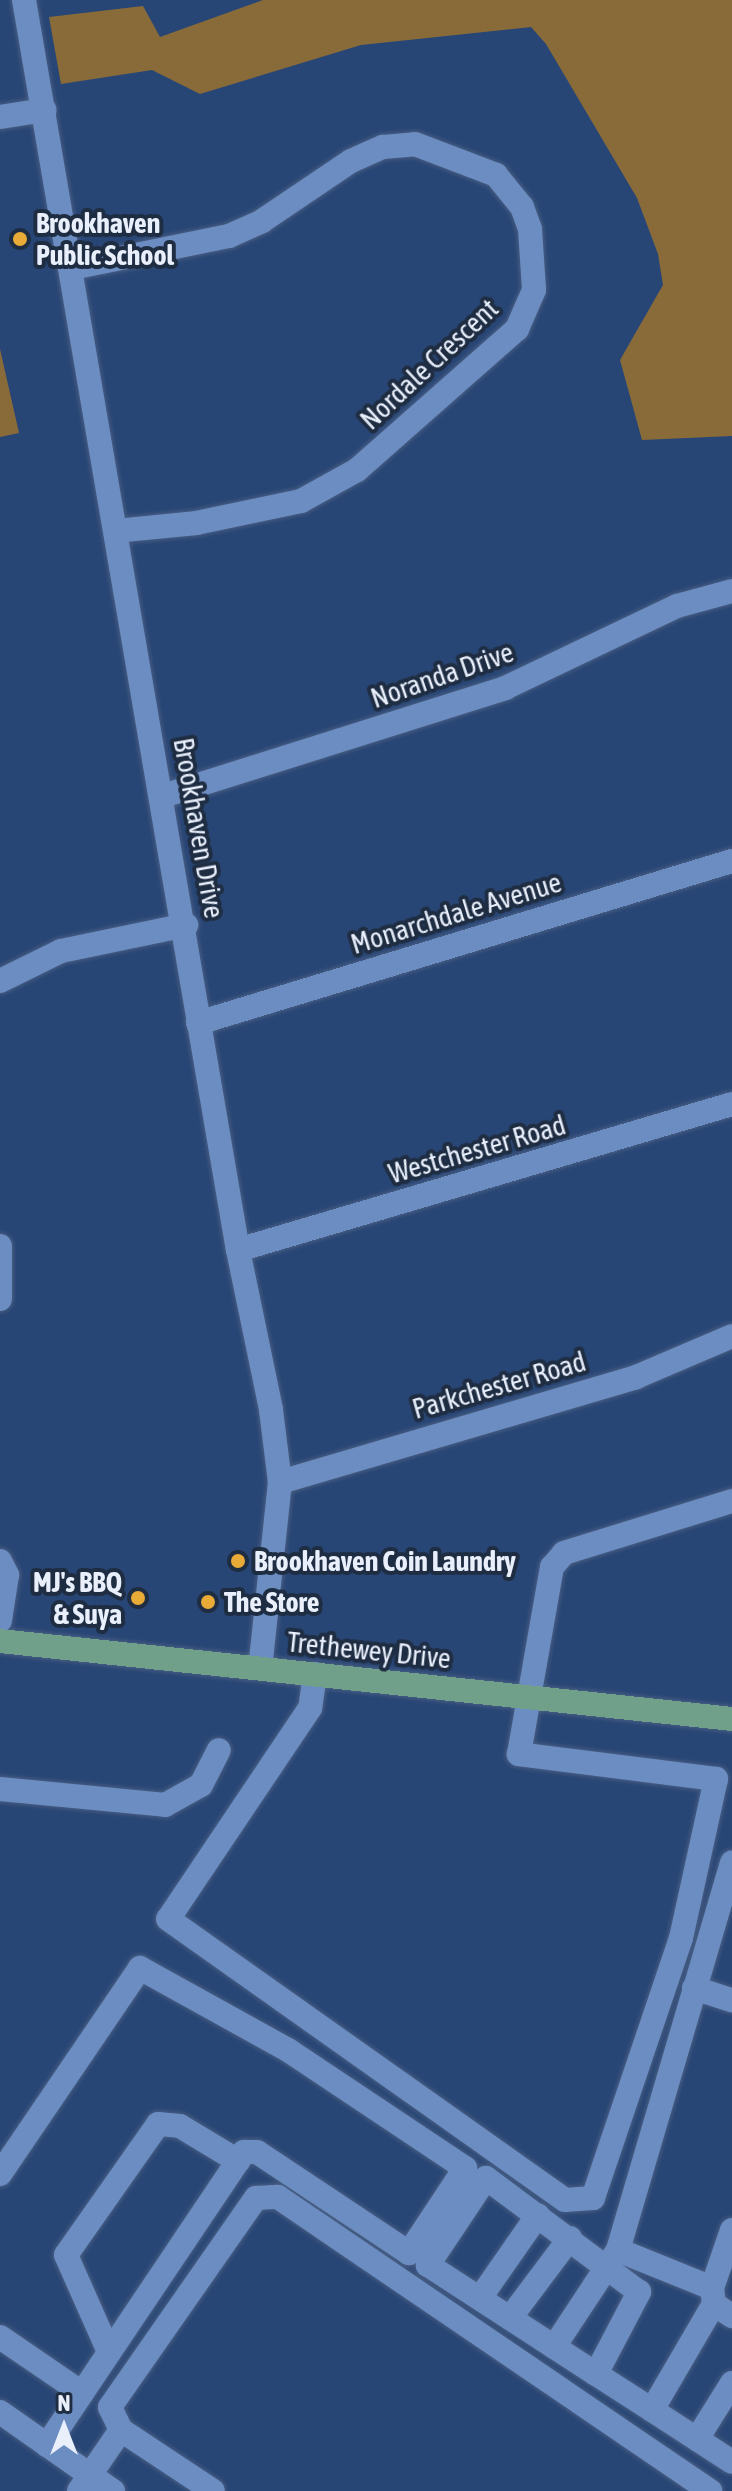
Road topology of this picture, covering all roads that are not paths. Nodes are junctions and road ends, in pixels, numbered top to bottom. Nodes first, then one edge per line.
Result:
1 (24, 0) edge
2 (44, 110) junction
3 (0, 117) edge
4 (72, 268) junction
5 (116, 531) junction
6 (732, 591) edge
7 (163, 796) junction
8 (732, 861) edge
9 (186, 925) junction
10 (0, 981) edge
11 (198, 1023) junction
12 (732, 1104) edge
13 (0, 1246) edge
14 (238, 1250) junction
15 (0, 1299) edge
16 (732, 1336) edge
17 (280, 1482) junction
18 (732, 1501) edge
19 (0, 1561) edge
20 (0, 1620) edge
21 (0, 1641) edge
22 (260, 1668) junction
23 (315, 1674) junction
24 (529, 1697) junction
25 (732, 1719) edge
26 (219, 1750) dead end
27 (0, 1789) edge
28 (732, 1862) edge
29 (694, 1988) junction
30 (732, 2000) edge
31 (238, 2161) junction
32 (0, 2174) edge
33 (538, 2215) junction
34 (732, 2230) edge
35 (570, 2238) junction
36 (614, 2258) junction
37 (480, 2298) junction
38 (719, 2303) edge
39 (510, 2318) junction
40 (0, 2337) edge
41 (554, 2347) junction
42 (109, 2352) junction
43 (596, 2374) junction
44 (732, 2383) edge
45 (82, 2393) junction
46 (652, 2410) junction
47 (3, 2419) edge
48 (121, 2430) junction
49 (697, 2439) junction
50 (47, 2445) junction
51 (732, 2462) edge
52 (84, 2483) edge
53 (697, 2488) edge
54 (113, 2491) edge
55 (213, 2491) edge

1 - 2 street, Brookhaven Drive
2 - 3 street
2 - 4 street, Brookhaven Drive
4 - 5 street, Brookhaven Drive
4 - 5 street, Nordale Crescent
5 - 7 street, Brookhaven Drive
6 - 7 street, Noranda Drive
7 - 9 street, Brookhaven Drive
8 - 11 street, Monarchdale Avenue
9 - 10 street
9 - 11 street, Brookhaven Drive
11 - 14 street, Brookhaven Drive
12 - 14 street, Westchester Road
13 - 15 street
14 - 17 street, Brookhaven Drive
16 - 17 street, Parkchester Road
17 - 22 street, Brookhaven Drive
18 - 24 street
19 - 20 street
21 - 22 main road, Trethewey Drive
22 - 23 main road, Trethewey Drive
23 - 24 main road, Trethewey Drive
23 - 24 street
24 - 25 main road, Trethewey Drive
26 - 27 street
28 - 29 street
29 - 30 street
29 - 36 street
31 - 32 street
31 - 42 street
31 - 42 street
33 - 35 street
33 - 37 street
33 - 37 street
34 - 38 street
35 - 36 street
35 - 39 street
36 - 38 street
36 - 41 street
36 - 43 street
37 - 39 street
38 - 46 street
39 - 41 street
40 - 45 street
41 - 43 street
42 - 45 street
43 - 46 street
44 - 49 street
45 - 50 street
46 - 49 street
47 - 50 street
48 - 52 street
48 - 53 street
48 - 55 street
49 - 51 street
50 - 52 street
52 - 54 street

